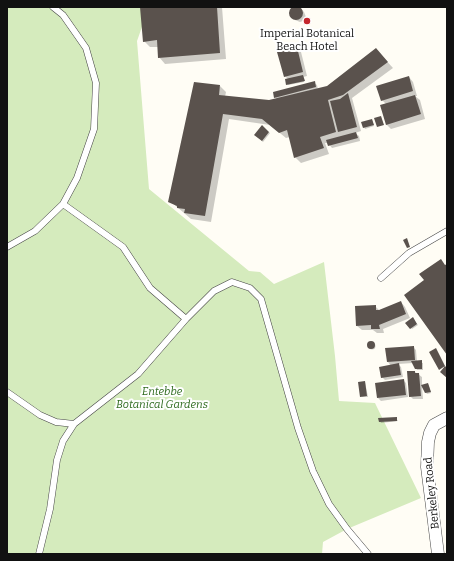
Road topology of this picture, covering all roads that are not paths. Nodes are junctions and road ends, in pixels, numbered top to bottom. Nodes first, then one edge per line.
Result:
1 (53, 7) edge
2 (63, 204) junction
3 (447, 232) edge
4 (7, 247) edge
5 (381, 278) dead end
6 (186, 319) junction
7 (7, 392) edge
8 (447, 418) edge
9 (74, 424) junction
10 (39, 554) edge
11 (368, 554) edge
12 (438, 554) edge

1 - 2 lane
2 - 4 lane
2 - 6 lane
3 - 5 lane
6 - 9 lane
6 - 11 lane
7 - 9 lane
8 - 12 street, Berkeley Road
9 - 10 lane

